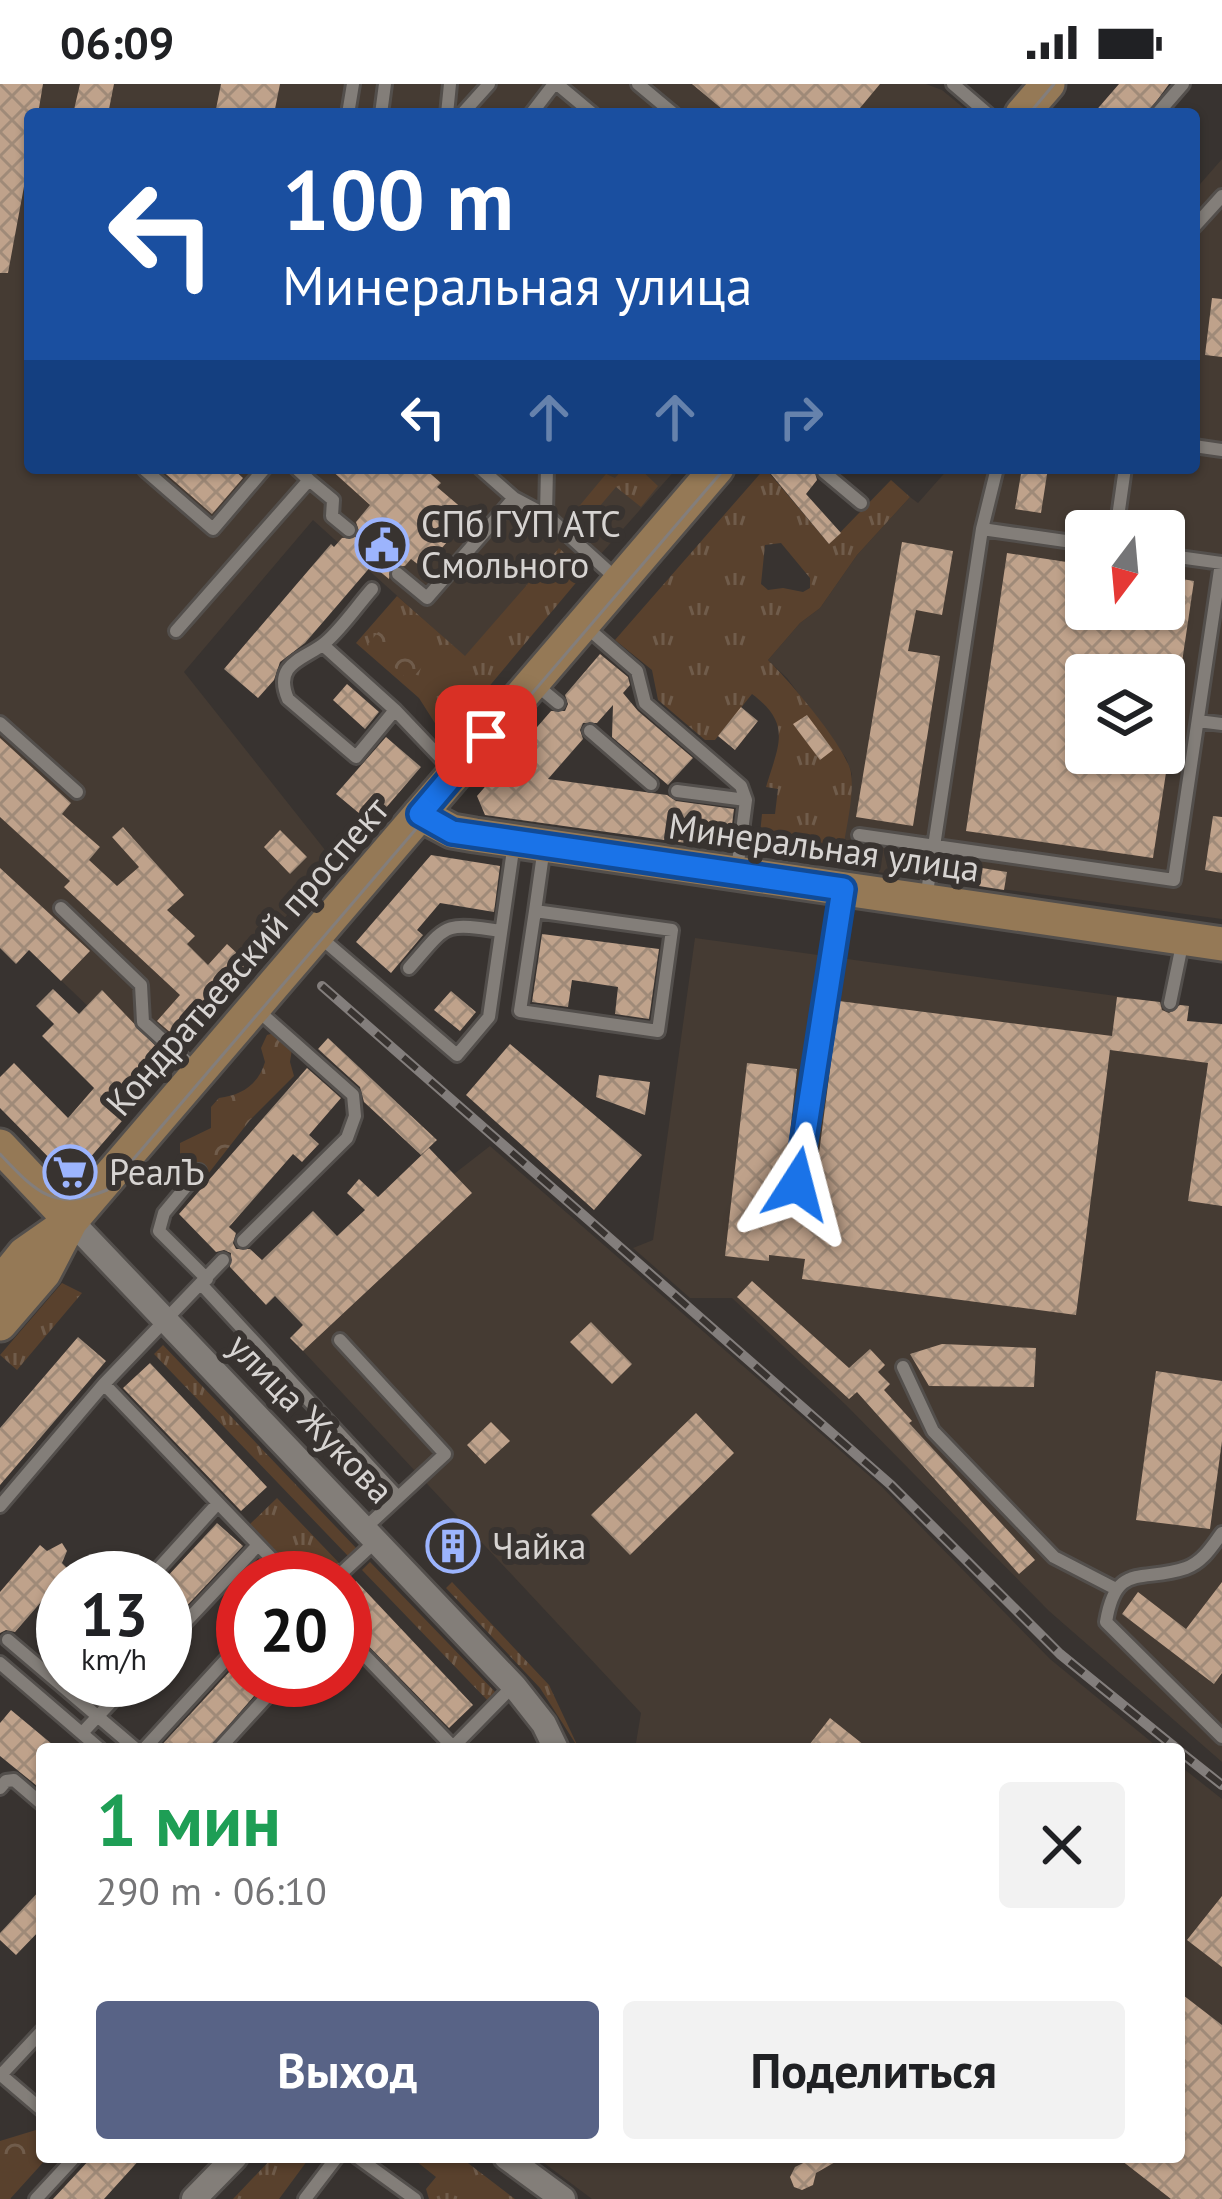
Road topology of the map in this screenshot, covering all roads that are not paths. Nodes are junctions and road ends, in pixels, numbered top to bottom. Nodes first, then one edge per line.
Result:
1 (353, 84) edge
2 (489, 84) edge
3 (556, 84) edge
4 (638, 84) edge
5 (953, 84) edge
6 (1048, 84) edge
7 (1183, 84) edge
8 (349, 108) dead end
9 (467, 108) edge
10 (536, 108) edge
11 (586, 108) edge
12 (667, 108) edge
13 (981, 108) edge
14 (1027, 108) edge
15 (1162, 108) edge
16 (1222, 196) edge
17 (1200, 220) edge
18 (150, 474) edge
19 (260, 474) edge
20 (302, 474) edge
21 (487, 474) edge
22 (547, 474) edge
23 (712, 474) edge
24 (826, 474) edge
25 (996, 474) edge
26 (1124, 474) edge
27 (309, 480) junction
28 (514, 497) junction
29 (860, 502) dead end
30 (1119, 510) edge
31 (546, 515) junction
32 (982, 529) junction
33 (349, 530) dead end
34 (1065, 541) edge
35 (1185, 558) edge
36 (1221, 563) edge
37 (398, 574) dead end
38 (620, 582) junction
39 (372, 589) dead end
40 (583, 624) junction
41 (176, 631) dead end
42 (323, 646) junction
43 (395, 710) junction
44 (1198, 721) junction
45 (0, 723) edge
46 (1222, 724) edge
47 (590, 731) dead end
48 (455, 773) junction
49 (651, 784) dead end
50 (677, 791) dead end
51 (77, 792) dead end
52 (746, 800) junction
53 (420, 814) junction
54 (859, 836) dead end
55 (529, 844) junction
56 (934, 846) junction
57 (736, 874) junction
58 (843, 889) junction
59 (926, 901) junction
60 (61, 908) dead end
61 (535, 911) junction
62 (501, 931) junction
63 (316, 934) junction
64 (1184, 938) junction
65 (1222, 944) edge
66 (409, 968) dead end
67 (1170, 1003) dead end
68 (254, 1006) junction
69 (198, 1072) junction
70 (0, 1146) edge
71 (199, 1172) dead end
72 (797, 1184) dead end
73 (70, 1221) junction
74 (242, 1241) dead end
75 (224, 1260) dead end
76 (205, 1281) junction
77 (0, 1283) edge
78 (164, 1320) junction
79 (0, 1324) edge
80 (340, 1340) dead end
81 (902, 1367) dead end
82 (104, 1384) junction
83 (398, 1497) junction
84 (218, 1503) junction
85 (0, 1505) edge
86 (1222, 1534) edge
87 (369, 1536) junction
88 (258, 1544) junction
89 (174, 1551) edge
90 (265, 1551) edge
91 (358, 1551) edge
92 (1116, 1589) junction
93 (192, 1615) edge
94 (36, 1660) edge
95 (372, 1664) edge
96 (2, 1667) edge
97 (216, 1669) edge
98 (514, 1686) junction
99 (89, 1707) edge
100 (106, 1707) edge
101 (257, 1707) edge
102 (98, 1716) junction
103 (82, 1733) junction
104 (1222, 1737) edge
105 (93, 1743) edge
106 (132, 1743) edge
107 (146, 1743) edge
108 (224, 1743) edge
109 (447, 1743) edge
110 (457, 1743) edge
111 (553, 1743) edge
112 (0, 1788) edge
113 (36, 1799) edge
114 (36, 2037) edge
115 (0, 2075) edge
116 (36, 2105) edge
117 (69, 2163) edge
118 (229, 2163) edge
119 (332, 2163) edge
120 (365, 2163) edge
121 (514, 2163) edge
122 (36, 2199) edge
123 (194, 2199) edge
124 (305, 2199) edge
125 (415, 2199) edge
126 (563, 2199) edge

1 - 8 lane
2 - 9 lane
3 - 10 lane
3 - 11 lane
4 - 12 lane
5 - 13 lane
6 - 14 main road
7 - 15 lane
16 - 17 lane
18 - 19 lane
20 - 27 lane
21 - 28 lane
22 - 31 lane
23 - 38 main road, Кондратьевский проспект
24 - 29 lane
25 - 32 lane
26 - 30 lane
27 - 33 lane
27 - 41 lane
28 - 31 lane
28 - 37 lane
31 - 38 lane
32 - 34 lane
32 - 56 lane
35 - 36 lane
36 - 44 lane
38 - 40 main road, Кондратьевский проспект
39 - 42 lane
40 - 48 main road, Кондратьевский проспект
40 - 52 lane
42 - 43 lane
42 - 43 lane
43 - 48 lane
44 - 46 lane
44 - 56 lane
45 - 51 lane
47 - 49 lane
48 - 53 main road, Кондратьевский проспект
50 - 52 lane
52 - 57 lane
53 - 55 main road, Минеральная улица
53 - 63 main road, Кондратьевский проспект
54 - 56 lane
55 - 57 main road, Минеральная улица
55 - 61 lane
55 - 62 lane
56 - 59 lane
57 - 58 main road, Минеральная улица
58 - 59 main road, Минеральная улица
58 - 72 lane
59 - 64 main road, Минеральная улица
60 - 69 lane
61 - 61 lane
62 - 63 lane
62 - 66 lane
63 - 68 main road, Кондратьевский проспект
64 - 65 main road, Минеральная улица
64 - 67 lane
68 - 69 main road, Кондратьевский проспект
68 - 74 lane
69 - 73 main road, Кондратьевский проспект
70 - 73 main road, улица Жукова
71 - 76 lane
73 - 77 main road, Кондратьевский проспект
73 - 78 street, улица Жукова
73 - 79 main road, Кондратьевский проспект
75 - 76 lane
76 - 78 lane
76 - 83 lane
78 - 82 lane
78 - 87 street, улица Жукова
80 - 83 lane
81 - 92 lane
82 - 84 lane
82 - 85 lane
83 - 87 lane
84 - 88 lane
84 - 89 lane
86 - 92 lane
87 - 91 lane
87 - 98 street, улица Жукова
88 - 90 lane
88 - 93 lane
92 - 104 lane
94 - 96 lane
95 - 109 lane
96 - 103 lane
97 - 107 lane
98 - 110 lane
98 - 111 street, улица Жукова
99 - 102 lane
100 - 102 lane
101 - 108 lane
102 - 103 lane
102 - 106 lane
103 - 105 lane
112 - 113 lane
114 - 115 lane
115 - 116 lane
117 - 122 lane
118 - 123 street
119 - 124 lane
120 - 125 lane
121 - 126 street

